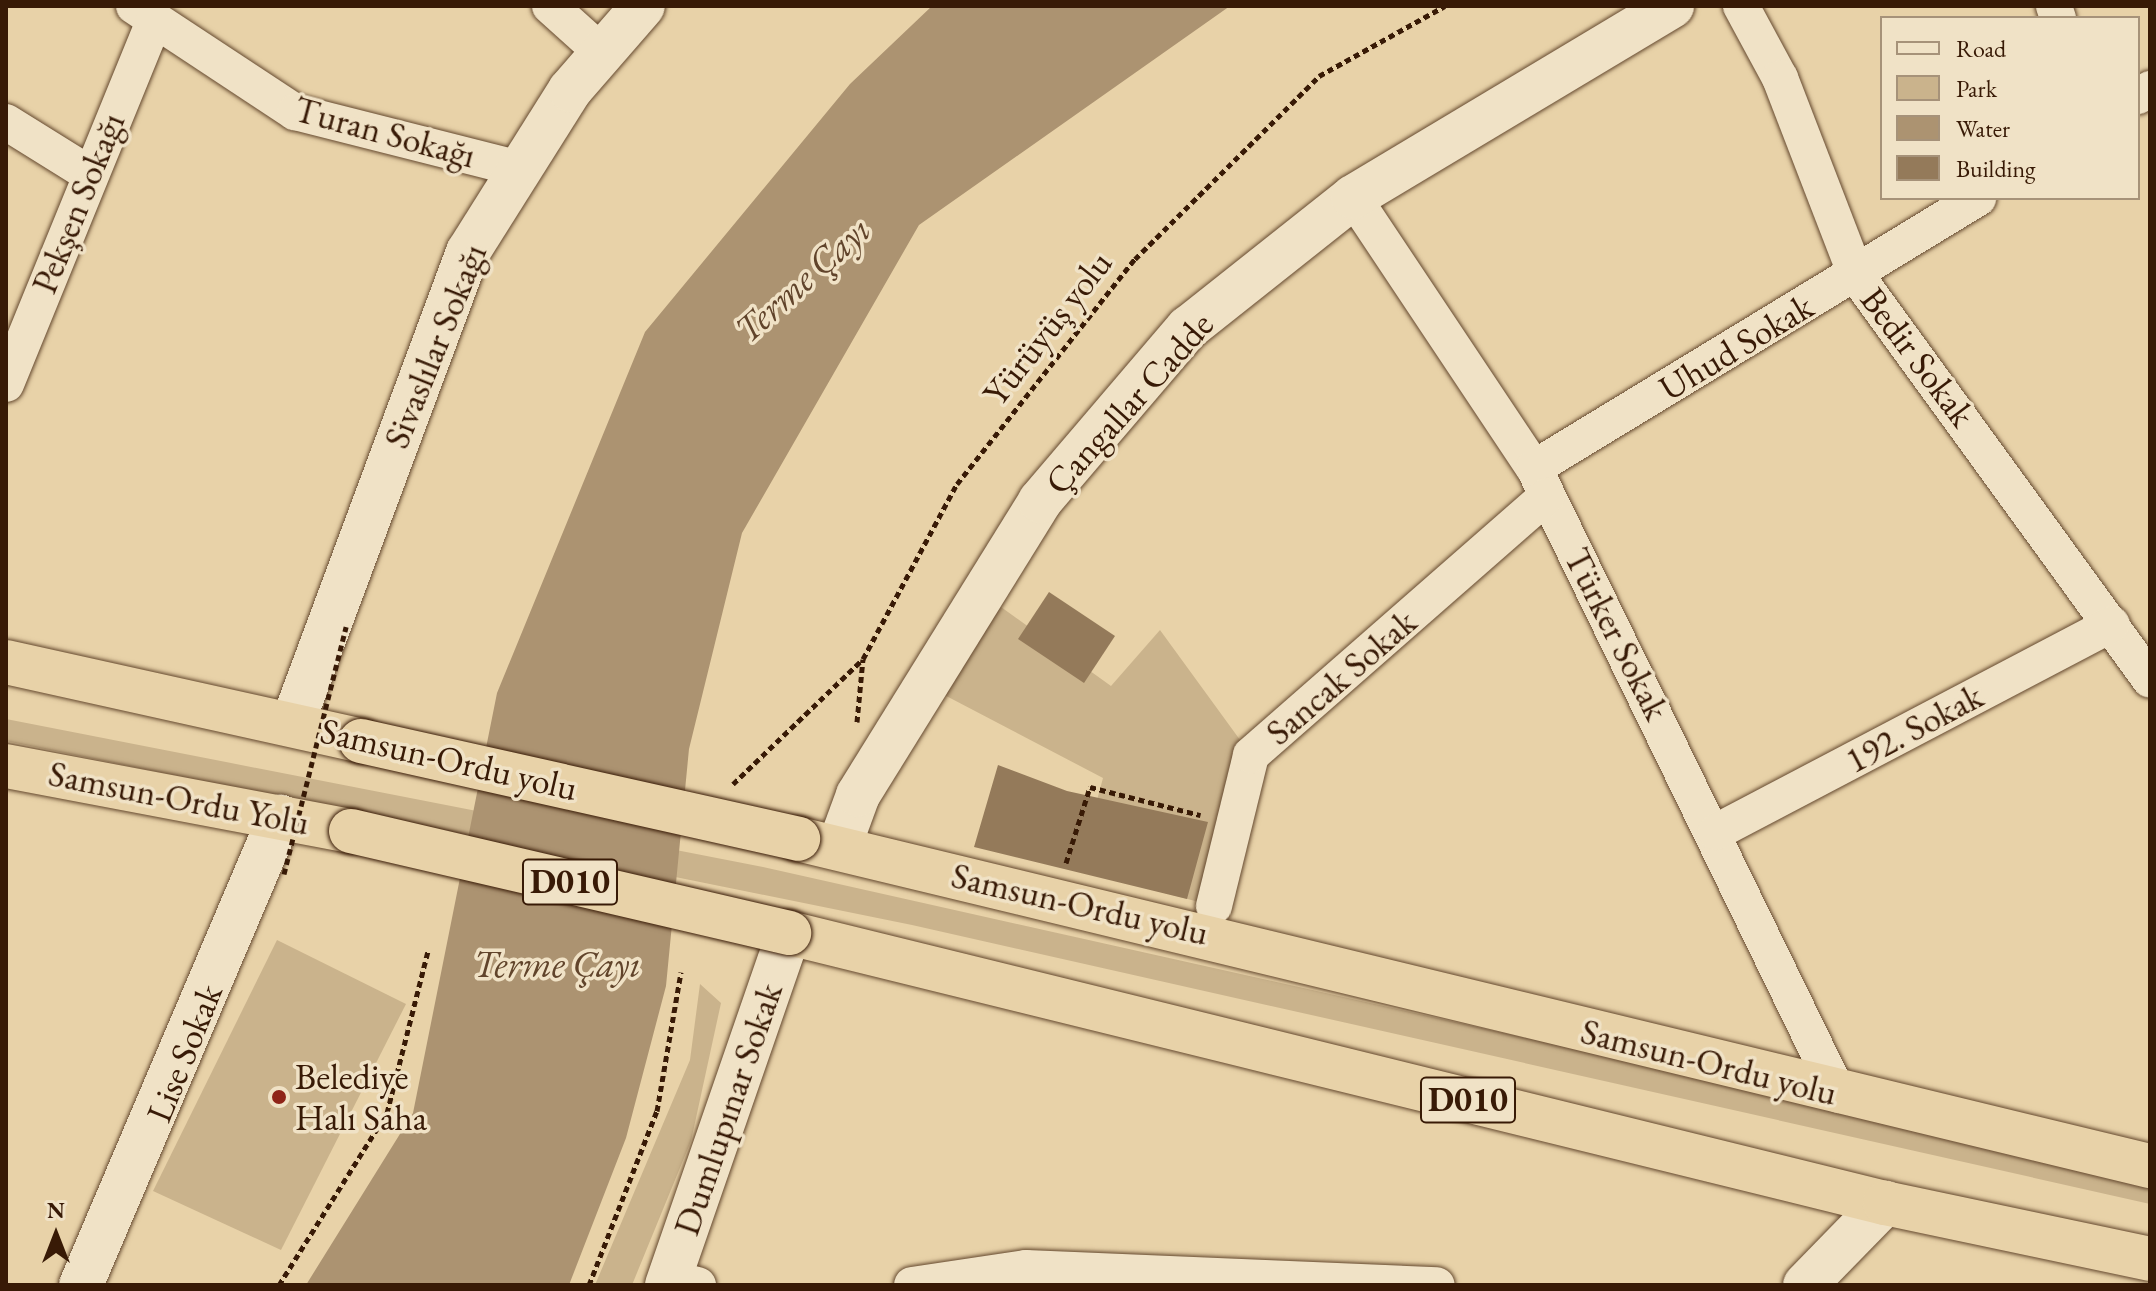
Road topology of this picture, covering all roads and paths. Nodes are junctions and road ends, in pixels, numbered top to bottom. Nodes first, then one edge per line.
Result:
1 (550, 6) edge
2 (643, 6) edge
3 (1445, 6) edge
4 (1672, 6) edge
5 (1741, 6) edge
6 (144, 14) edge
7 (601, 52) junction
8 (6, 122) edge
9 (520, 169) junction
10 (88, 173) junction
11 (1353, 197) junction
12 (1975, 200) edge
13 (1856, 275) junction
14 (6, 384) edge
15 (1541, 482) junction
16 (2112, 624) junction
17 (346, 627) dead end
18 (863, 659) junction
19 (6, 662) edge
20 (2150, 679) edge
21 (293, 722) junction
22 (857, 728) dead end
23 (6, 766) edge
24 (730, 788) dead end
25 (280, 817) junction
26 (1076, 828) dead end
27 (351, 831) joint
28 (1716, 832) junction
29 (1230, 842) junction
30 (818, 843) junction
31 (284, 874) dead end
32 (1214, 906) dead end
33 (789, 933) junction
34 (428, 951) dead end
35 (681, 972) dead end
36 (1839, 1095) junction
37 (2150, 1166) edge
38 (1885, 1203) junction
39 (2150, 1259) edge
40 (1031, 1276) edge
41 (678, 1283) edge
42 (81, 1285) edge
43 (279, 1285) edge
44 (589, 1285) edge
45 (912, 1285) edge
46 (1437, 1285) edge
47 (1805, 1285) edge

1 - 7 street
2 - 7 street, Sivaslılar Sokağı
3 - 18 path, Yürüyüş yolu
4 - 11 street, Çangallar Cadde
5 - 13 street, Bedir Sokak
6 - 9 street, Turan Sokağı
6 - 10 street, Pekşen Sokağı
7 - 9 street, Sivaslılar Sokağı
8 - 10 street
9 - 21 street, Sivaslılar Sokağı
10 - 14 street, Pekşen Sokağı
11 - 15 street, Türker Sokak
11 - 30 street, Çangallar Cadde
12 - 13 street, Uhud Sokak
13 - 15 street, Uhud Sokak
13 - 16 street, Bedir Sokak
15 - 28 street, Türker Sokak
15 - 29 street, Sancak Sokak
16 - 20 street, Bedir Sokak
16 - 28 street, 192. Sokak
17 - 31 path, bridge
18 - 22 path, Yürüyüş yolu
18 - 24 path
19 - 21 highway, Samsun-Ordu yolu / D010
21 - 30 highway, Samsun-Ordu yolu / D010, bridge
23 - 25 highway, Samsun-Ordu Yolu / D010
25 - 27 highway, Samsun-Ordu Yolu / D010
25 - 42 street, Lise Sokak
26 - 29 path
27 - 33 highway, Samsun-Ordu yolu / D010, bridge
28 - 36 street, Türker Sokak
29 - 32 street, Sancak Sokak
30 - 36 highway, Samsun-Ordu yolu / D010
33 - 38 highway, Samsun-Ordu yolu / D010
33 - 41 street, Dumlupınar Sokak
34 - 43 path
35 - 44 path
36 - 37 highway, Samsun-Ordu yolu / D010
38 - 39 highway, Samsun-Ordu yolu / D010
38 - 47 street
40 - 45 street
40 - 46 street

